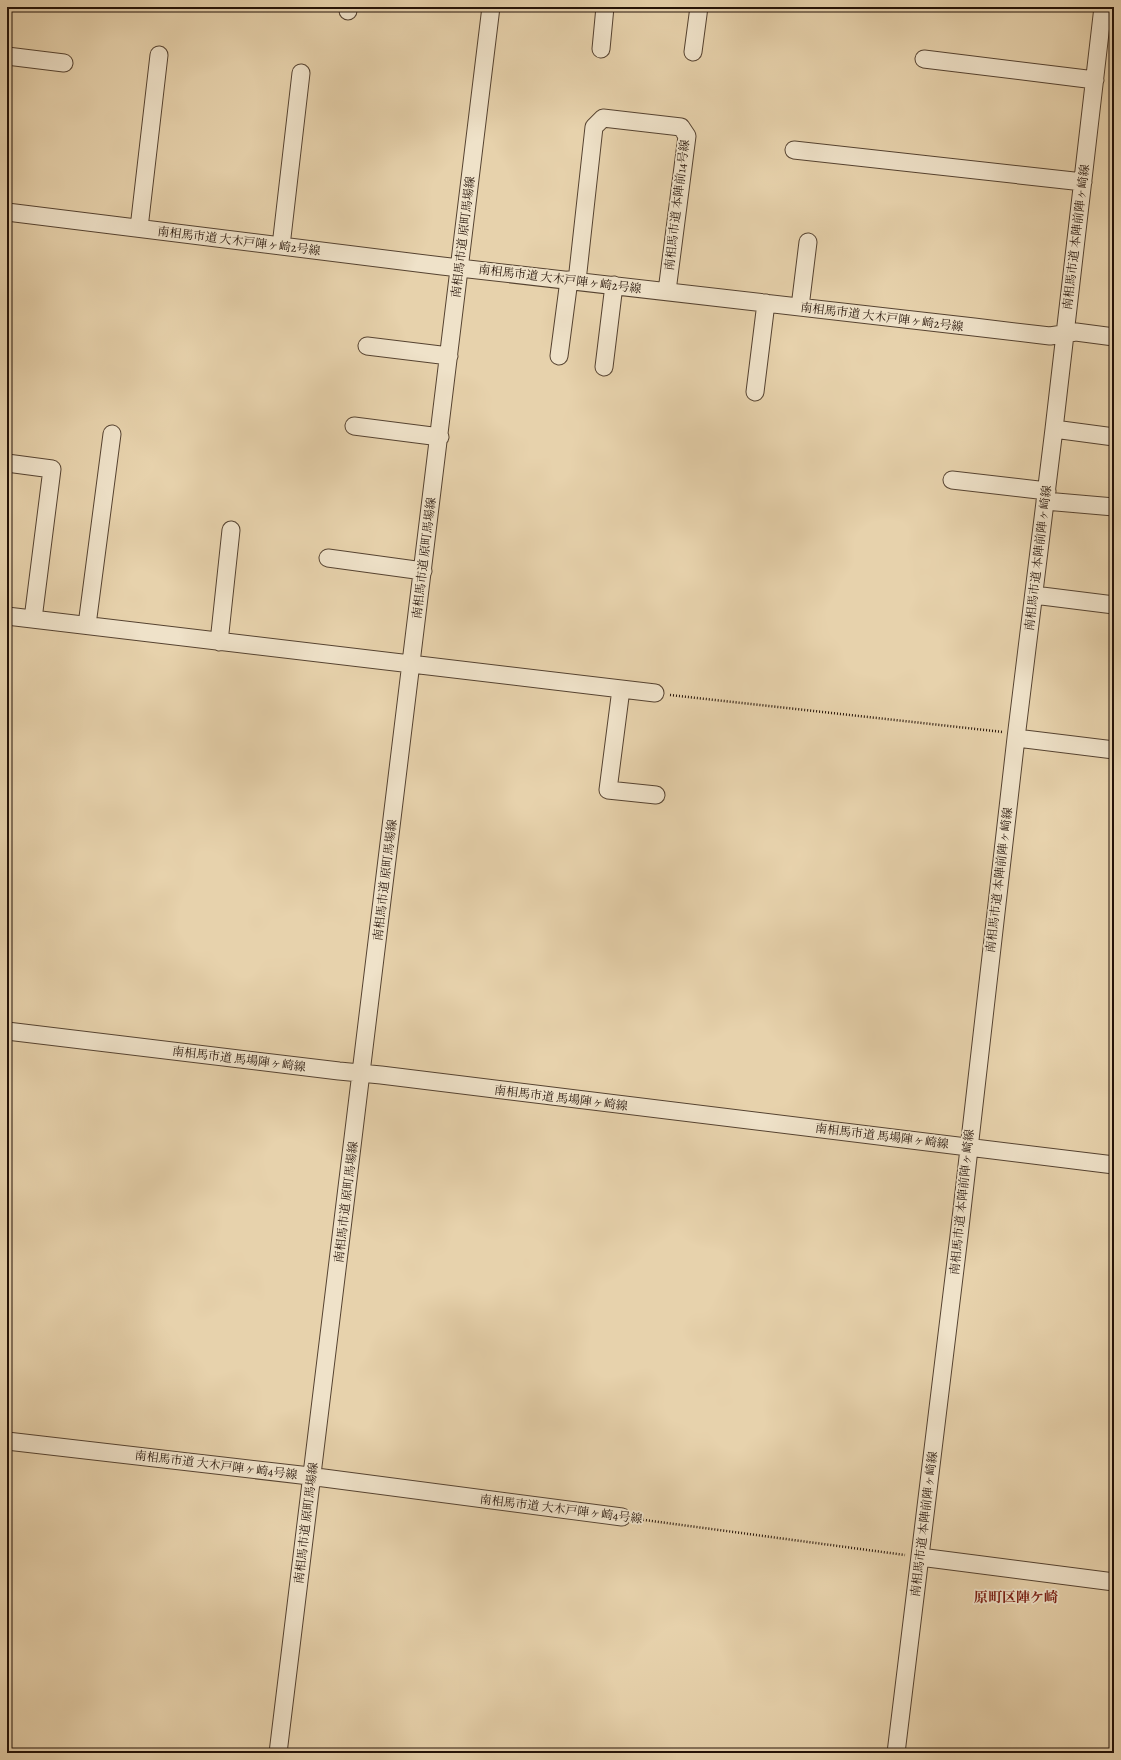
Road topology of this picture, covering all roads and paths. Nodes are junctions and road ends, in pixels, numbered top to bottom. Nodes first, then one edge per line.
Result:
1 (491, 7) edge
2 (605, 7) edge
3 (699, 7) edge
4 (1103, 7) edge
5 (601, 48) dead end
6 (693, 52) dead end
7 (159, 55) dead end
8 (7, 56) edge
9 (924, 59) dead end
10 (64, 63) dead end
11 (301, 73) dead end
12 (1095, 80) junction
13 (794, 150) dead end
14 (1083, 182) junction
15 (7, 212) edge
16 (139, 228) junction
17 (808, 242) dead end
18 (281, 246) junction
19 (459, 268) junction
20 (573, 280) junction
21 (614, 285) junction
22 (667, 291) junction
23 (766, 303) junction
24 (800, 307) junction
25 (1065, 334) junction
26 (1114, 337) edge
27 (367, 346) dead end
28 (449, 356) junction
29 (559, 356) dead end
30 (604, 367) dead end
31 (755, 392) dead end
32 (354, 426) dead end
33 (1054, 429) junction
34 (112, 434) dead end
35 (440, 437) junction
36 (1114, 437) edge
37 (7, 463) edge
38 (952, 480) dead end
39 (1046, 496) junction
40 (1114, 507) edge
41 (231, 530) dead end
42 (328, 558) dead end
43 (423, 571) junction
44 (1034, 595) junction
45 (1114, 605) edge
46 (7, 616) edge
47 (33, 619) junction
48 (87, 626) junction
49 (219, 642) junction
50 (411, 665) junction
51 (621, 689) junction
52 (656, 694) joint
53 (1016, 738) junction
54 (1114, 750) edge
55 (656, 796) dead end
56 (7, 1031) edge
57 (362, 1073) junction
58 (968, 1147) junction
59 (1114, 1165) edge
60 (7, 1441) edge
61 (312, 1476) junction
62 (622, 1517) joint
63 (920, 1557) junction
64 (1114, 1582) edge
65 (278, 1753) edge
66 (896, 1753) edge

1 - 19 street, 南相馬市道 原町馬場線
2 - 5 street
3 - 6 street
4 - 12 street, 南相馬市道 本陣前陣ヶ崎線
7 - 16 street
8 - 10 street
9 - 12 street
11 - 18 street
12 - 14 street, 南相馬市道 本陣前陣ヶ崎線
13 - 14 street
14 - 25 street, 南相馬市道 本陣前陣ヶ崎線
15 - 16 street, 南相馬市道 大木戸陣ヶ崎2号線
16 - 18 street, 南相馬市道 大木戸陣ヶ崎2号線
17 - 24 street
18 - 19 street, 南相馬市道 大木戸陣ヶ崎2号線
19 - 20 street, 南相馬市道 大木戸陣ヶ崎2号線
19 - 28 street, 南相馬市道 原町馬場線
20 - 21 street, 南相馬市道 大木戸陣ヶ崎2号線
20 - 22 street, 南相馬市道 本陣前14号線
20 - 29 street
21 - 22 street, 南相馬市道 大木戸陣ヶ崎2号線
21 - 30 street
22 - 23 street, 南相馬市道 大木戸陣ヶ崎2号線
23 - 24 street, 南相馬市道 大木戸陣ヶ崎2号線
23 - 31 street
24 - 25 street, 南相馬市道 大木戸陣ヶ崎2号線
25 - 26 street, 南相馬市道 大木戸陣ヶ崎2号線
25 - 33 street, 南相馬市道 本陣前陣ヶ崎線
27 - 28 street
28 - 35 street, 南相馬市道 原町馬場線
32 - 35 street
33 - 36 street
33 - 39 street, 南相馬市道 本陣前陣ヶ崎線
34 - 48 street
35 - 43 street, 南相馬市道 原町馬場線
37 - 47 street
38 - 39 street
39 - 40 street
39 - 44 street, 南相馬市道 本陣前陣ヶ崎線
41 - 49 street
42 - 43 street
43 - 50 street, 南相馬市道 原町馬場線
44 - 45 street
44 - 53 street, 南相馬市道 本陣前陣ヶ崎線
46 - 47 street
47 - 48 street
48 - 49 street
49 - 50 street
50 - 51 street
50 - 57 street, 南相馬市道 原町馬場線
51 - 52 street
51 - 55 street
52 - 53 path
53 - 54 street
53 - 58 street, 南相馬市道 本陣前陣ヶ崎線
56 - 57 street, 南相馬市道 馬場陣ヶ崎線
57 - 58 street, 南相馬市道 馬場陣ヶ崎線
57 - 61 street, 南相馬市道 原町馬場線
58 - 59 street, 南相馬市道 馬場陣ヶ崎線
58 - 63 street, 南相馬市道 本陣前陣ヶ崎線
60 - 61 street, 南相馬市道 大木戸陣ヶ崎4号線
61 - 62 street, 南相馬市道 大木戸陣ヶ崎4号線
61 - 65 street, 南相馬市道 原町馬場線
62 - 63 path, 南相馬市道 大木戸陣ヶ崎4号線
63 - 64 street
63 - 66 street, 南相馬市道 本陣前陣ヶ崎線

